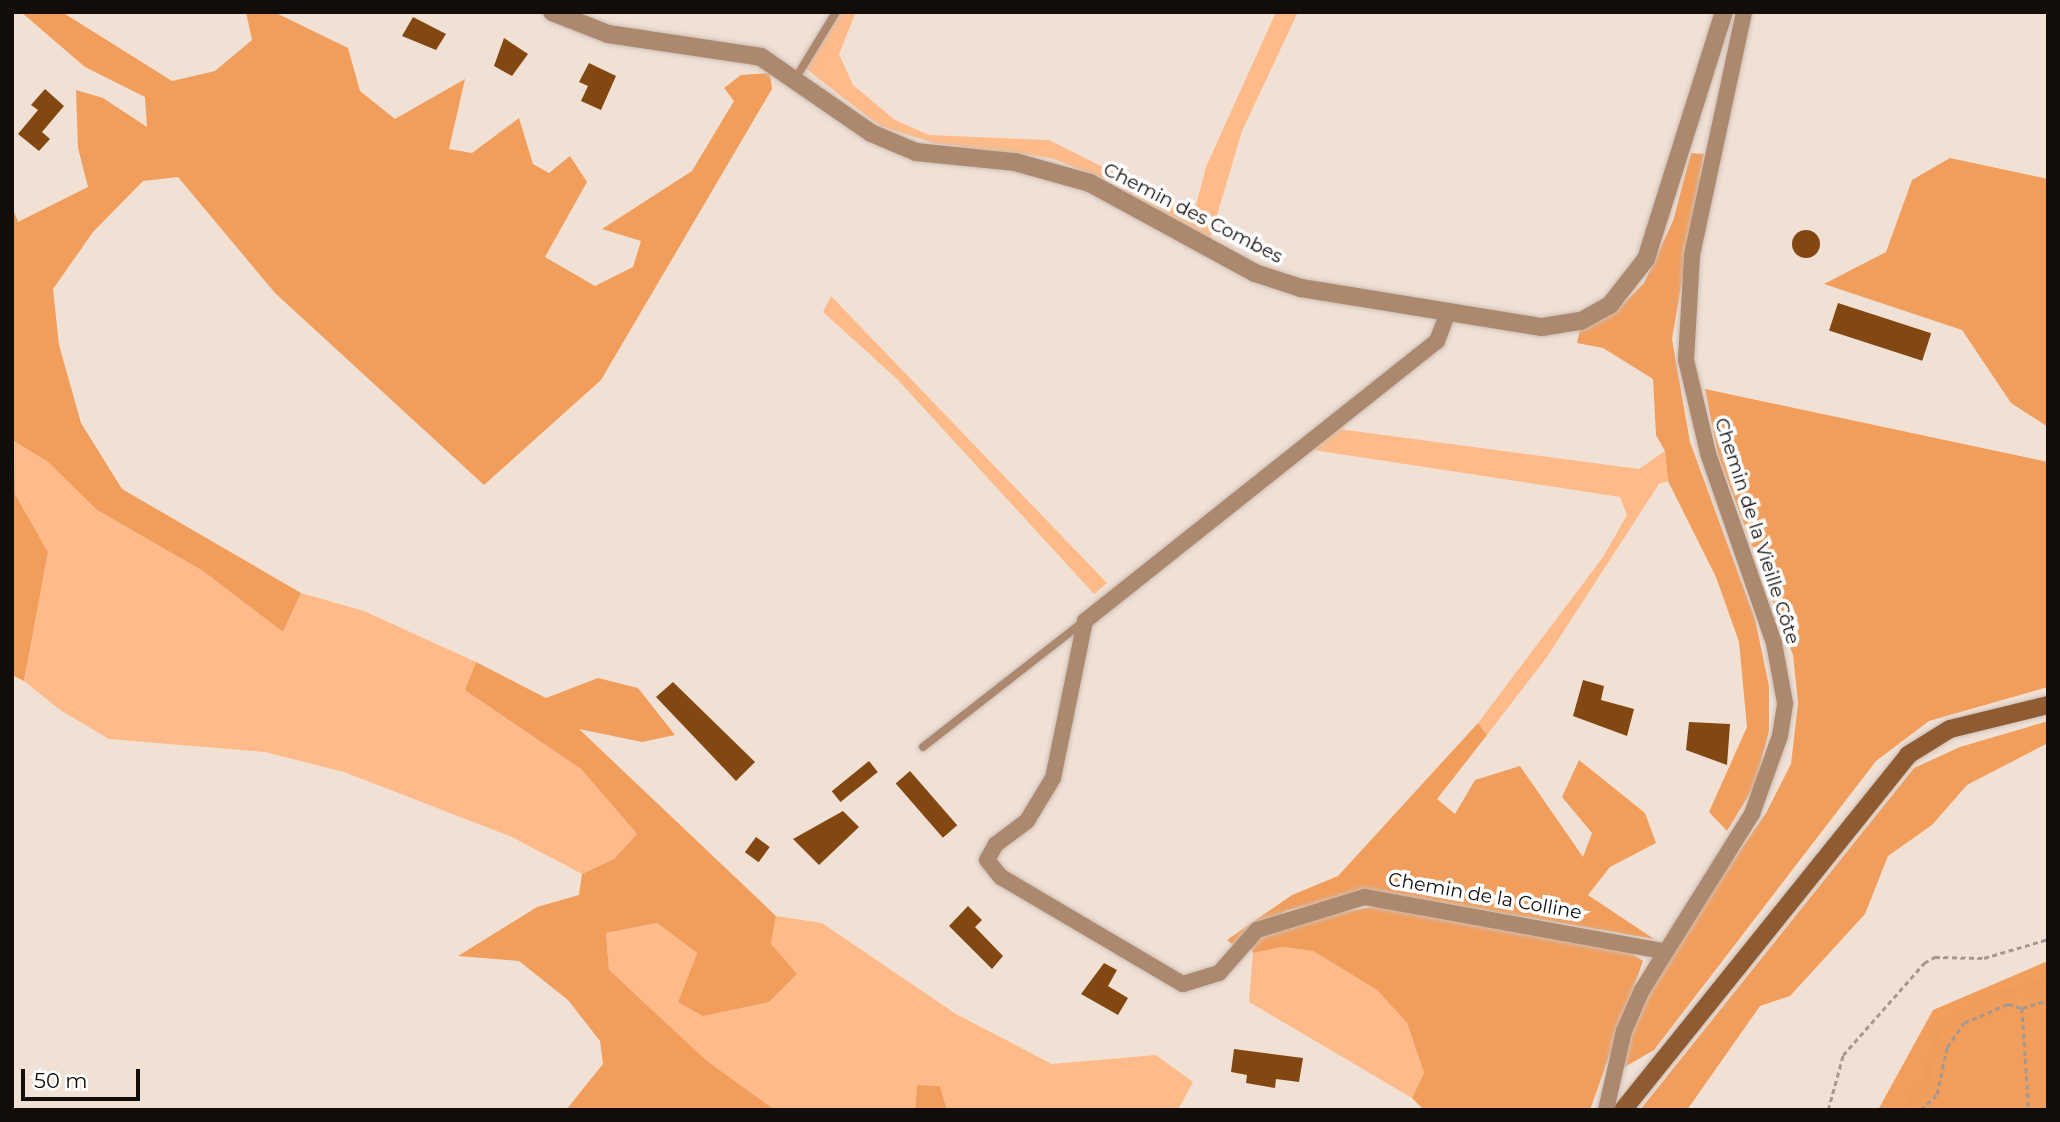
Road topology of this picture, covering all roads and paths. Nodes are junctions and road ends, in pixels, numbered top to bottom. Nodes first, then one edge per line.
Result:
1 (552, 12) edge
2 (836, 12) edge
3 (1724, 12) edge
4 (1744, 12) edge
5 (797, 76) junction
6 (1447, 316) junction
7 (1085, 621) junction
8 (2048, 705) edge
9 (923, 747) dead end
10 (2048, 939) edge
11 (1662, 951) junction
12 (2048, 1000) edge
13 (2022, 1008) junction
14 (1606, 1110) edge
15 (1623, 1110) edge
16 (1828, 1110) edge
17 (1921, 1110) edge
18 (2029, 1110) edge

1 - 5 street, Chemin des Combes
2 - 5 lane
3 - 6 street, Chemin des Combes
4 - 11 street, Chemin de la Vieille Côte
5 - 6 street, Chemin des Combes
6 - 7 street
7 - 9 lane
7 - 11 street, Chemin de la Colline
8 - 15 main road
10 - 16 path
11 - 14 street, Chemin de la Vieille Côte
12 - 13 path
13 - 17 path
13 - 18 path

